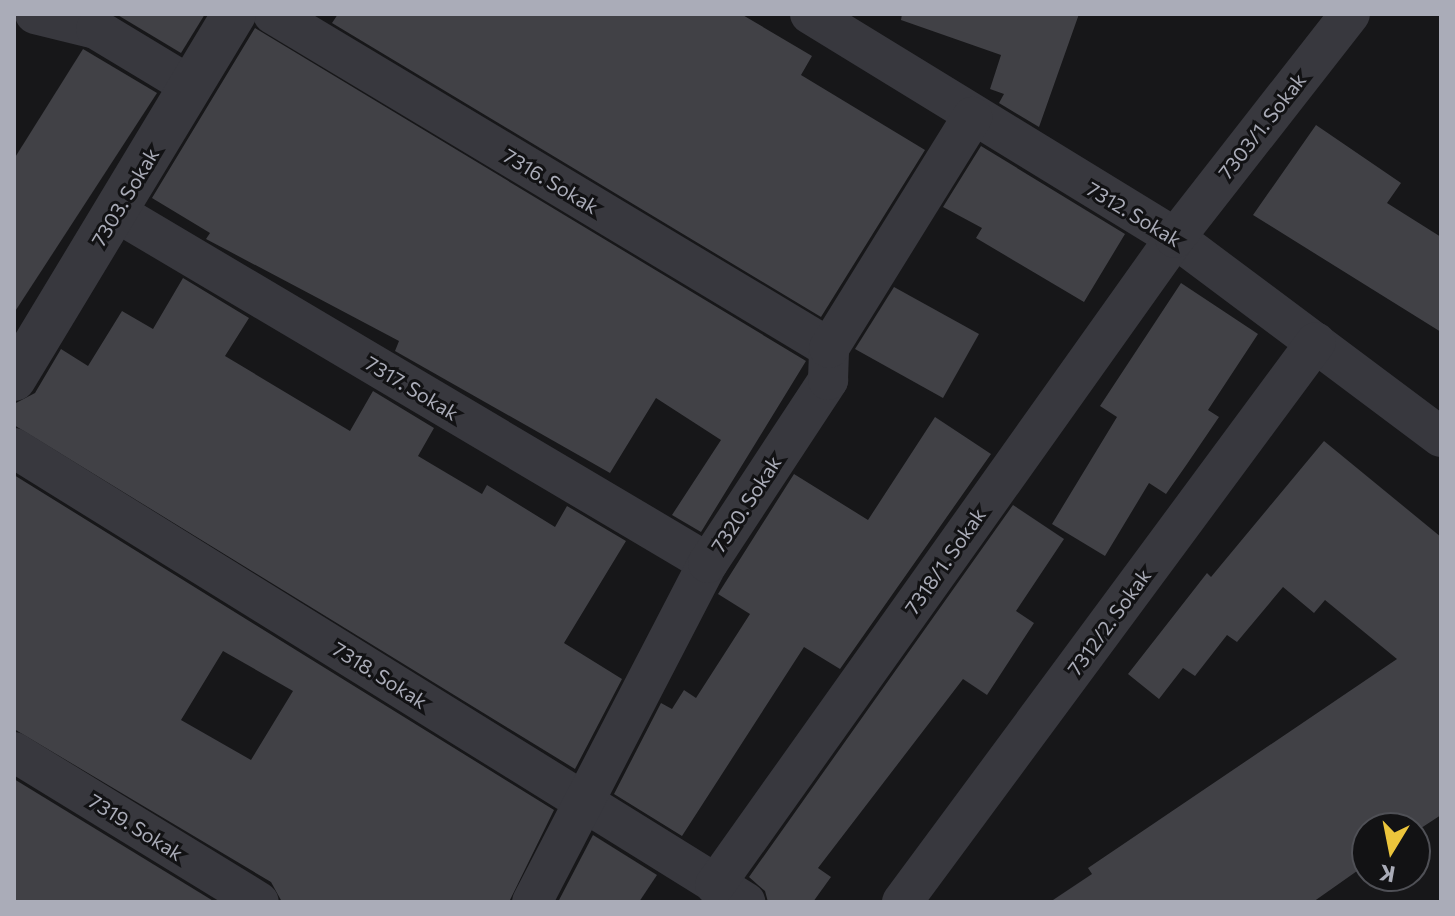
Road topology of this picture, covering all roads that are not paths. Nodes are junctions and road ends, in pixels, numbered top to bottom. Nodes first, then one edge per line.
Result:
1 (35, 14) edge
2 (234, 14) edge
3 (273, 14) edge
4 (810, 14) edge
5 (1350, 14) edge
6 (192, 87) junction
7 (972, 117) junction
8 (116, 212) junction
9 (1175, 238) junction
10 (1316, 342) junction
11 (829, 348) junction
12 (14, 379) edge
13 (1437, 424) edge
14 (14, 448) edge
15 (708, 563) junction
16 (14, 752) edge
17 (587, 804) junction
18 (730, 893) edge
19 (259, 902) edge
20 (532, 902) edge
21 (902, 902) edge

1 - 6 street
2 - 6 street, 7303. Sokak
3 - 11 street, 7316. Sokak
4 - 7 street, 7312. Sokak
5 - 9 street, 7303/1. Sokak
6 - 8 street, 7303. Sokak
7 - 9 street, 7312. Sokak
7 - 11 street, 7320. Sokak
8 - 12 street, 7303. Sokak
8 - 15 street, 7317. Sokak
9 - 10 street, 7312. Sokak
9 - 18 street, 7318/1. Sokak
10 - 13 street, 7312. Sokak
10 - 21 street, 7312/2. Sokak
11 - 15 street, 7320. Sokak
14 - 17 street, 7318. Sokak
15 - 17 street, 7320. Sokak
16 - 19 street, 7319. Sokak
17 - 18 street, 7318. Sokak
17 - 20 street, 7320. Sokak

